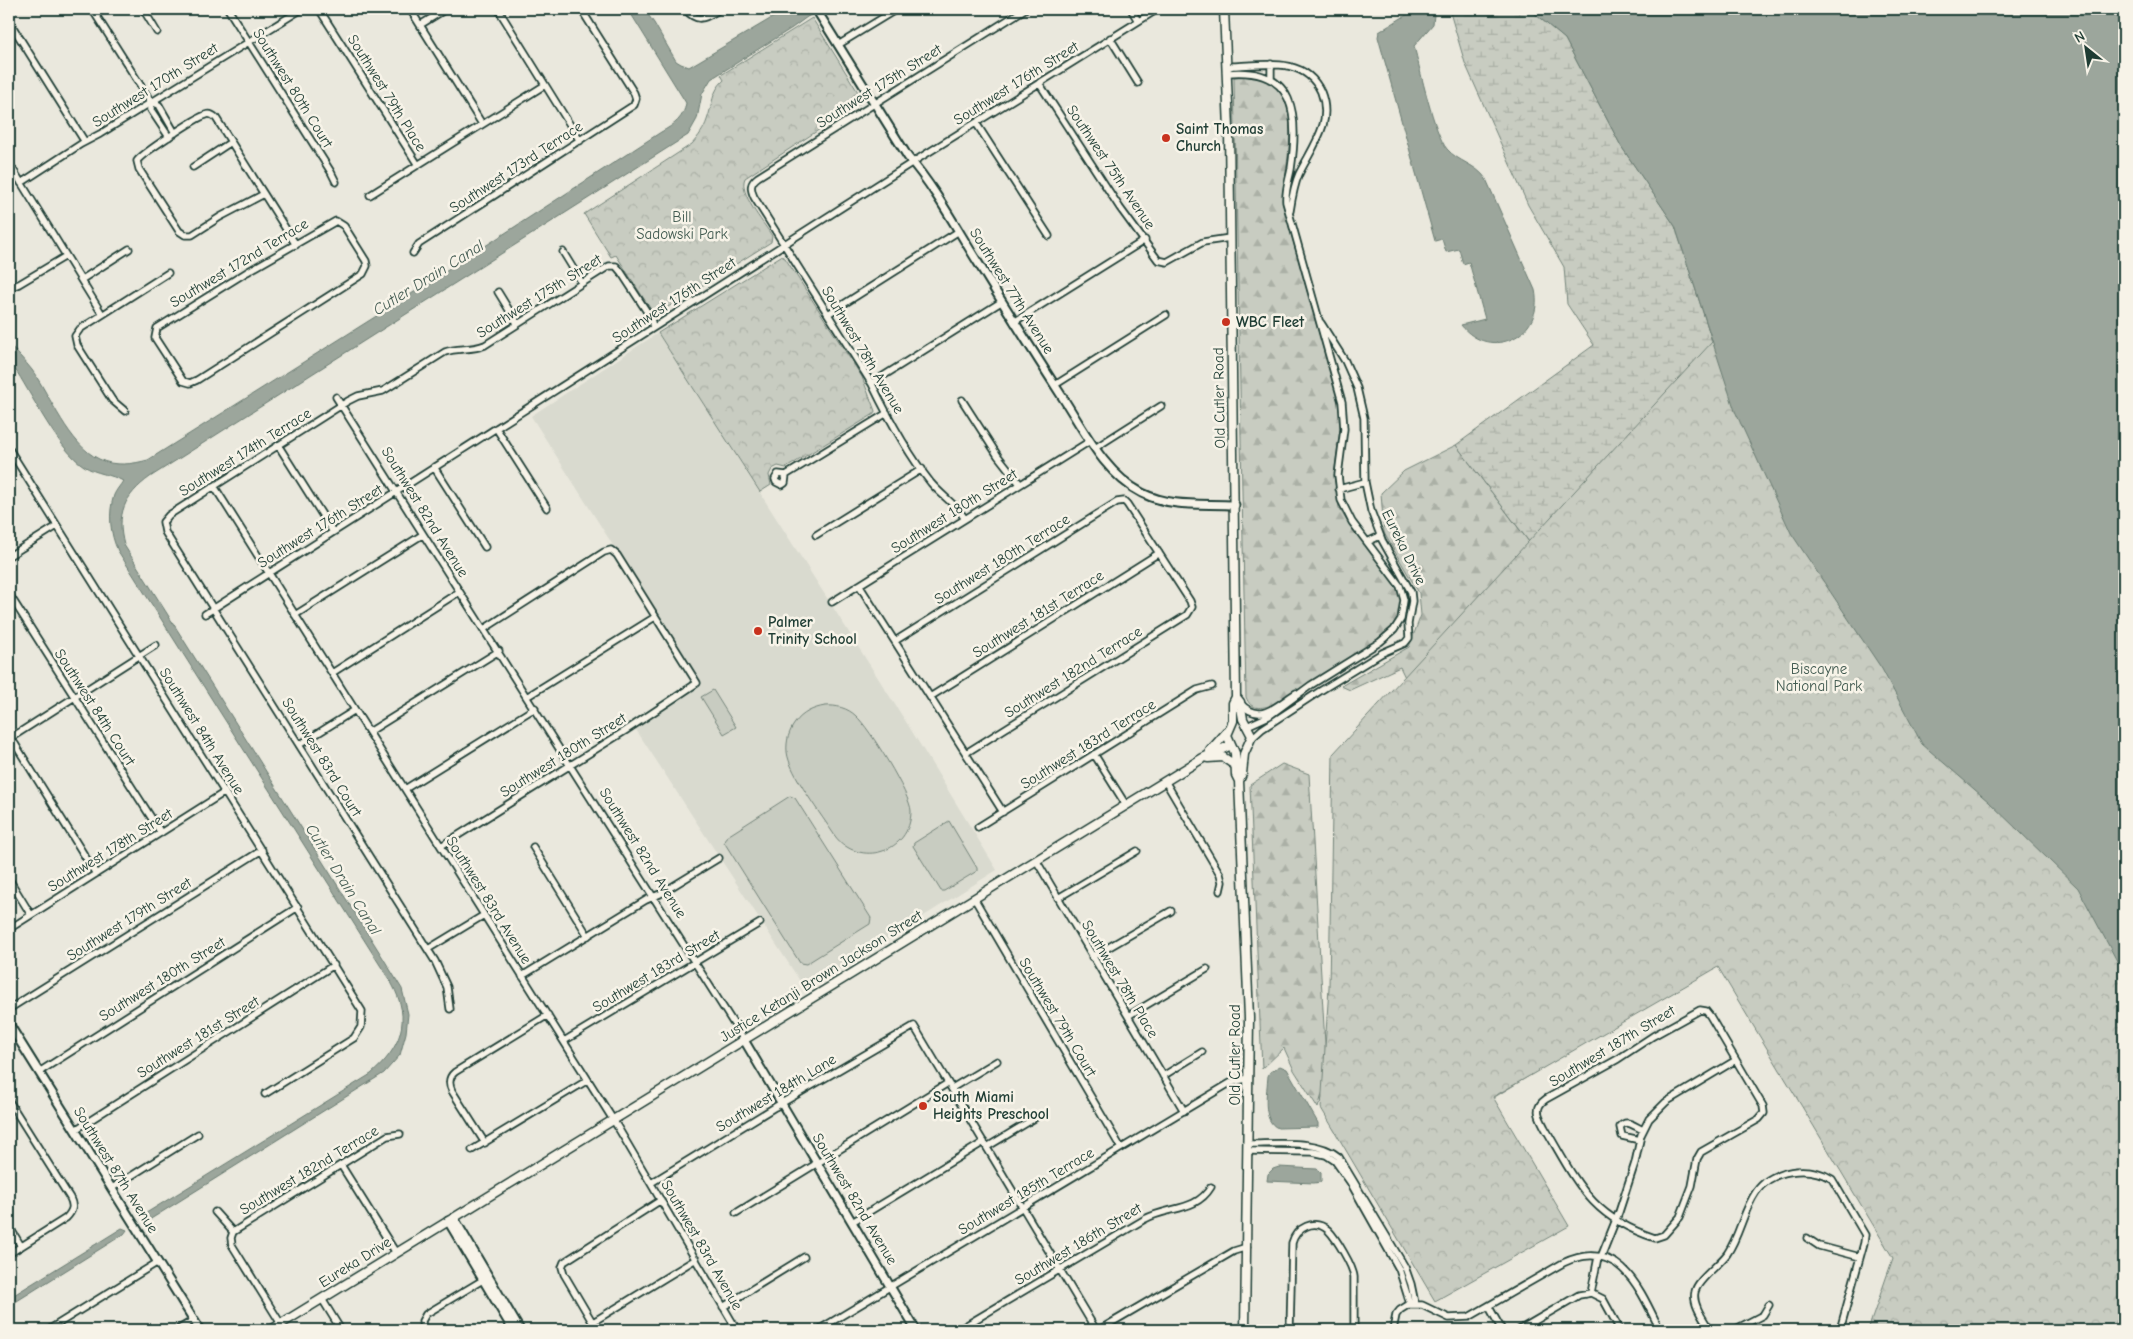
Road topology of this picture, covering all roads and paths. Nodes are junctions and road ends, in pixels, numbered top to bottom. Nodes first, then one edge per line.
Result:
1 (12, 9) edge
2 (92, 9) edge
3 (142, 9) edge
4 (228, 9) edge
5 (302, 9) edge
6 (319, 9) edge
7 (410, 9) edge
8 (446, 9) edge
9 (498, 9) edge
10 (581, 9) edge
11 (685, 9) edge
12 (720, 9) edge
13 (896, 9) edge
14 (1025, 9) edge
15 (1131, 9) edge
16 (1158, 9) edge
17 (1224, 9) edge
18 (9, 11) edge
19 (819, 14) dead end
20 (9, 21) edge
21 (1138, 21) junction
22 (420, 25) junction
23 (157, 32) dead end
24 (1110, 38) junction
25 (249, 42) junction
26 (838, 45) junction
27 (1270, 64) junction
28 (1258, 65) junction
29 (1228, 70) junction
30 (1258, 73) junction
31 (1271, 78) junction
32 (1039, 83) junction
33 (1138, 83) dead end
34 (545, 85) junction
35 (151, 102) junction
36 (875, 103) junction
37 (976, 123) junction
38 (482, 124) junction
39 (176, 133) junction
40 (170, 137) junction
41 (580, 141) junction
42 (85, 142) junction
43 (231, 142) junction
44 (913, 162) junction
45 (9, 163) edge
46 (418, 165) junction
47 (193, 167) dead end
48 (1288, 180) junction
49 (1296, 180) junction
50 (336, 182) dead end
51 (21, 183) junction
52 (751, 187) joint
53 (264, 194) junction
54 (370, 195) dead end
55 (1290, 213) junction
56 (959, 231) junction
57 (1048, 236) dead end
58 (1230, 238) junction
59 (1145, 240) junction
60 (296, 245) junction
61 (783, 245) junction
62 (129, 249) dead end
63 (563, 252) dead end
64 (413, 253) dead end
65 (66, 256) junction
66 (168, 273) dead end
67 (81, 280) junction
68 (582, 282) junction
69 (10, 285) edge
70 (498, 292) dead end
71 (1001, 302) junction
72 (102, 314) junction
73 (828, 314) junction
74 (1166, 316) dead end
75 (1320, 321) junction
76 (1014, 322) junction
77 (517, 324) junction
78 (653, 328) junction
79 (1336, 347) junction
80 (1328, 350) junction
81 (872, 383) junction
82 (1055, 385) junction
83 (336, 397) dead end
84 (962, 400) dead end
85 (341, 406) junction
86 (1161, 406) dead end
87 (125, 411) dead end
88 (887, 413) junction
89 (496, 428) junction
90 (1090, 441) junction
91 (278, 445) junction
92 (1095, 448) junction
93 (9, 449) edge
94 (434, 467) junction
95 (922, 469) junction
96 (786, 475) dead end
97 (1365, 482) junction
98 (1020, 484) junction
99 (214, 486) junction
100 (1339, 489) junction
101 (396, 492) junction
102 (1234, 505) junction
103 (547, 508) dead end
104 (965, 519) junction
105 (163, 522) joint
106 (57, 526) junction
107 (333, 532) junction
108 (422, 535) junction
109 (816, 536) dead end
110 (1380, 536) junction
111 (1367, 542) junction
112 (485, 547) dead end
113 (1159, 553) junction
114 (1390, 555) junction
115 (9, 556) edge
116 (1382, 560) junction
117 (269, 573) junction
118 (859, 585) junction
119 (459, 592) junction
120 (9, 594) edge
121 (1412, 595) junction
122 (1403, 596) junction
123 (832, 602) dead end
124 (213, 608) junction
125 (205, 614) dead end
126 (295, 615) junction
127 (656, 617) junction
128 (1398, 625) junction
129 (1408, 628) junction
130 (484, 629) junction
131 (894, 641) junction
132 (156, 645) dead end
133 (498, 652) junction
134 (140, 655) junction
135 (332, 673) junction
136 (1311, 685) junction
137 (1212, 686) dead end
138 (528, 696) junction
139 (74, 697) junction
140 (930, 697) junction
141 (1238, 700) junction
142 (535, 708) junction
143 (355, 710) junction
144 (1247, 726) junction
145 (1228, 730) junction
146 (369, 732) junction
147 (9, 738) edge
148 (1250, 741) junction
149 (300, 745) junction
150 (1231, 745) junction
151 (966, 753) junction
152 (1094, 754) junction
153 (1204, 758) junction
154 (571, 765) junction
155 (1236, 766) junction
156 (1165, 781) junction
157 (1239, 781) junction
158 (405, 789) junction
159 (225, 792) junction
160 (1126, 805) junction
161 (1003, 812) junction
162 (978, 827) dead end
163 (161, 833) junction
164 (441, 846) junction
165 (533, 846) dead end
166 (262, 850) junction
167 (1137, 851) dead end
168 (719, 858) dead end
169 (1036, 860) junction
170 (96, 874) junction
171 (9, 879) edge
172 (1220, 891) dead end
173 (654, 897) junction
174 (974, 898) junction
175 (1058, 898) junction
176 (298, 907) junction
177 (1171, 911) dead end
178 (31, 915) junction
179 (484, 915) junction
180 (760, 923) dead end
181 (9, 929) edge
182 (588, 936) junction
183 (428, 949) junction
184 (1092, 957) junction
185 (695, 962) junction
186 (334, 966) junction
187 (1207, 969) dead end
188 (522, 976) junction
189 (450, 1009) dead end
190 (9, 1010) edge
191 (548, 1016) junction
192 (1128, 1016) junction
193 (9, 1024) edge
194 (744, 1040) junction
195 (564, 1041) junction
196 (1202, 1052) dead end
197 (1736, 1060) junction
198 (997, 1061) dead end
199 (39, 1072) junction
200 (1163, 1076) junction
201 (1249, 1078) junction
202 (588, 1080) junction
203 (950, 1086) junction
204 (265, 1094) dead end
205 (9, 1101) edge
206 (782, 1103) junction
207 (1184, 1111) junction
208 (1036, 1118) dead end
209 (613, 1120) junction
210 (75, 1130) junction
211 (1643, 1130) junction
212 (198, 1134) dead end
213 (400, 1134) dead end
214 (1640, 1140) junction
215 (485, 1143) junction
216 (985, 1144) junction
217 (1121, 1148) junction
218 (1249, 1148) junction
219 (472, 1150) dead end
220 (818, 1163) junction
221 (341, 1165) junction
222 (651, 1183) junction
223 (1211, 1187) dead end
224 (112, 1188) junction
225 (661, 1200) junction
226 (1023, 1207) junction
227 (215, 1212) dead end
228 (736, 1213) dead end
229 (451, 1220) junction
230 (1616, 1221) junction
231 (852, 1222) junction
232 (9, 1226) edge
233 (233, 1232) junction
234 (1807, 1238) dead end
235 (22, 1246) junction
236 (1247, 1247) junction
237 (396, 1253) junction
238 (9, 1254) edge
239 (804, 1257) dead end
240 (1600, 1257) junction
241 (1860, 1257) junction
242 (696, 1259) junction
243 (158, 1262) junction
244 (1060, 1270) junction
245 (486, 1278) junction
246 (890, 1287) junction
247 (1591, 1293) junction
248 (322, 1299) junction
249 (1412, 1304) junction
250 (1769, 1305) dead end
251 (723, 1307) junction
252 (1489, 1307) junction
253 (194, 1320) junction
254 (593, 1322) junction
255 (281, 1324) junction
256 (48, 1330) edge
257 (177, 1330) edge
258 (200, 1330) edge
259 (271, 1330) edge
260 (341, 1330) edge
261 (423, 1330) edge
262 (513, 1330) edge
263 (520, 1330) edge
264 (597, 1330) edge
265 (737, 1330) edge
266 (818, 1330) edge
267 (916, 1330) edge
268 (958, 1330) edge
269 (1097, 1330) edge
270 (1245, 1330) edge
271 (1290, 1330) edge
272 (1354, 1330) edge
273 (1393, 1330) edge
274 (1502, 1330) edge
275 (1519, 1330) edge
276 (1620, 1330) edge
277 (1660, 1330) edge
278 (1710, 1330) edge
279 (1734, 1330) edge
280 (1840, 1330) edge

1 - 18 street
2 - 35 street
3 - 23 street
4 - 25 street, Southwest 80th Court
5 - 25 street, Southwest 170th Street
6 - 46 street, Southwest 79th Place
7 - 22 street
8 - 22 street
9 - 34 street
10 - 41 street, Southwest 173rd Terrace
11 - 12 street
13 - 26 street
14 - 36 street, Southwest 175th Street
15 - 21 street
16 - 21 street, Southwest 176th Street
17 - 29 main road, Old Cutler Road
19 - 26 street, Southwest 77th Avenue
20 - 42 street
21 - 24 street, Southwest 176th Street
22 - 38 street
24 - 32 street, Southwest 176th Street
24 - 33 street
25 - 35 street, Southwest 170th Street
25 - 50 street, Southwest 80th Court
26 - 36 street, Southwest 77th Avenue
27 - 28 street, Eureka Drive
27 - 31 street
27 - 49 street, Eureka Drive
28 - 29 street, Eureka Drive
28 - 30 street
29 - 30 street, Eureka Drive
29 - 58 main road, Old Cutler Road
30 - 31 street, Eureka Drive
31 - 48 street, Eureka Drive
32 - 37 street, Southwest 176th Street
32 - 59 street, Southwest 75th Avenue
34 - 38 street
34 - 41 street
35 - 39 street
35 - 40 street
35 - 42 street, Southwest 170th Street
36 - 44 street, Southwest 77th Avenue
36 - 52 street, Southwest 175th Street
37 - 44 street, Southwest 176th Street
37 - 57 street
38 - 46 street
39 - 40 street
39 - 43 street
40 - 53 street
41 - 64 street, Southwest 173rd Terrace
42 - 51 street, Southwest 170th Street
43 - 47 street
43 - 53 street
44 - 56 street, Southwest 77th Avenue
44 - 61 street, Southwest 176th Street
45 - 51 street
46 - 54 street
48 - 49 street
48 - 55 street, Eureka Drive
49 - 55 street, Eureka Drive
51 - 65 street
52 - 61 street, Southwest 78th Avenue
53 - 60 street
55 - 75 street, Eureka Drive
56 - 71 street, Southwest 77th Avenue
56 - 73 street
58 - 59 street, Southwest 75th Avenue
58 - 102 main road, Old Cutler Road
59 - 76 street
60 - 60 street, Southwest 172nd Terrace
61 - 73 street, Southwest 78th Avenue
61 - 78 street, Southwest 176th Street
62 - 67 street
63 - 68 street
65 - 67 street
65 - 69 street
66 - 72 street
67 - 72 street
68 - 77 street, Southwest 175th Street
68 - 78 street, Southwest 175th Street
70 - 77 street
71 - 76 street, Southwest 77th Avenue
71 - 81 street
72 - 87 street
73 - 81 street, Southwest 78th Avenue
74 - 82 street
75 - 79 street, Eureka Drive
75 - 80 street, Eureka Drive
76 - 82 street, Southwest 77th Avenue
77 - 85 street, Southwest 175th Street
78 - 89 street, Southwest 176th Street
79 - 80 street
79 - 97 street, Eureka Drive
80 - 100 street, Eureka Drive
81 - 88 street, Southwest 78th Avenue
82 - 90 street, Southwest 77th Avenue
83 - 85 street, Southwest 82nd Avenue
84 - 98 street
85 - 91 street, Southwest 174th Terrace
85 - 101 street, Southwest 82nd Avenue
86 - 92 street
88 - 95 street, Southwest 78th Avenue
88 - 96 street
89 - 94 street, Southwest 176th Street
89 - 103 street
90 - 92 street, Southwest 77th Avenue
90 - 98 street, Southwest 180th Street
91 - 99 street, Southwest 174th Terrace
91 - 107 street
92 - 102 street, Southwest 77th Avenue
93 - 106 street, Southwest 84th Avenue
94 - 101 street, Southwest 176th Street
94 - 112 street
95 - 104 street, Southwest 78th Avenue
95 - 109 street
97 - 100 street
97 - 110 street, Eureka Drive
98 - 104 street, Southwest 180th Street
99 - 105 street, Southwest 174th Terrace
99 - 117 street, Southwest 83rd Avenue
100 - 111 street, Eureka Drive
101 - 107 street, Southwest 176th Street
101 - 108 street, Southwest 82nd Avenue
102 - 141 main road, Old Cutler Road
104 - 118 street, Southwest 180th Street
105 - 124 street, Southwest 83rd Court
106 - 115 street
106 - 134 street, Southwest 84th Avenue
107 - 117 street, Southwest 176th Street
108 - 119 street, Southwest 82nd Avenue
108 - 126 street
110 - 111 street
110 - 114 street, Eureka Drive
111 - 116 street, Eureka Drive
113 - 131 street, Southwest 180th Terrace
113 - 140 street, Southwest 181st Terrace
113 - 151 street, Southwest 182nd Terrace
114 - 116 street
114 - 121 street, Eureka Drive
116 - 122 street, Eureka Drive
117 - 124 street, Southwest 176th Street
117 - 126 street, Southwest 83rd Avenue
118 - 123 street, Southwest 180th Street
118 - 131 street
119 - 130 street, Southwest 82nd Avenue
119 - 135 street
120 - 139 street, Southwest 84th Court
121 - 122 street
121 - 129 street, Eureka Drive
122 - 128 street, Eureka Drive
124 - 125 street, Southwest 176th Street
124 - 149 street, Southwest 83rd Court
126 - 135 street, Southwest 83rd Avenue
127 - 130 street
127 - 138 street
127 - 154 street, Southwest 180th Street
128 - 129 street
128 - 136 street
129 - 148 street, Eureka Drive
130 - 133 street, Southwest 82nd Avenue
131 - 140 street
132 - 134 street
133 - 138 street, Southwest 82nd Avenue
133 - 146 street
134 - 139 street
134 - 159 street, Southwest 84th Avenue
135 - 143 street, Southwest 83rd Avenue
136 - 141 street
136 - 144 street
137 - 152 street, Southwest 183rd Terrace
138 - 142 street, Southwest 82nd Avenue
139 - 147 street
139 - 163 street, Southwest 84th Court
140 - 151 street
141 - 144 main road, Old Cutler Road
141 - 145 main road, Old Cutler Road
142 - 154 street, Southwest 82nd Avenue
142 - 158 street
143 - 146 street, Southwest 83rd Avenue
143 - 149 street
144 - 145 main road
144 - 148 main road
145 - 150 main road
145 - 153 main road, Justice Ketanji Brown Jackson Street
146 - 158 street, Southwest 83rd Avenue
147 - 170 street
148 - 150 main road
148 - 157 main road, Old Cutler Road
149 - 183 street, Southwest 83rd Court
150 - 153 main road, Justice Ketanji Brown Jackson Street
150 - 155 main road, Old Cutler Road
151 - 161 street
152 - 160 street
152 - 161 street, Southwest 183rd Terrace
153 - 155 main road
153 - 156 main road, Justice Ketanji Brown Jackson Street
154 - 164 street, Southwest 180th Street
154 - 173 street, Southwest 82nd Avenue
155 - 157 main road, Old Cutler Road
156 - 160 main road, Justice Ketanji Brown Jackson Street
156 - 172 street
157 - 201 main road, Old Cutler Road
158 - 164 street, Southwest 83rd Avenue
159 - 163 street, Southwest 178th Street
159 - 166 street, Southwest 84th Avenue
160 - 169 main road, Justice Ketanji Brown Jackson Street
161 - 162 street, Southwest 183rd Terrace
163 - 170 street, Southwest 178th Street
164 - 179 street, Southwest 83rd Avenue
165 - 182 street
166 - 176 street, Southwest 84th Avenue
166 - 190 street, Southwest 179th Street
167 - 175 street
168 - 173 street
169 - 174 main road, Justice Ketanji Brown Jackson Street
169 - 175 street, Southwest 78th Place
170 - 178 street, Southwest 178th Street
171 - 178 street
173 - 182 street
173 - 185 street, Southwest 82nd Avenue
174 - 194 main road, Justice Ketanji Brown Jackson Street
174 - 217 street, Southwest 79th Court
175 - 184 street, Southwest 78th Place
176 - 186 street, Southwest 84th Avenue
176 - 199 street, Southwest 180th Street
177 - 184 street
178 - 181 street, Southwest 178th Street
179 - 183 street
179 - 188 street, Southwest 83rd Avenue
180 - 185 street, Southwest 183rd Street
182 - 188 street
183 - 189 street, Southwest 83rd Court
184 - 192 street, Southwest 78th Place
185 - 194 street, Southwest 82nd Avenue
185 - 195 street, Southwest 183rd Street
186 - 204 street, Southwest 84th Avenue
186 - 210 street, Southwest 181st Street
187 - 192 street
188 - 191 street, Southwest 83rd Avenue
191 - 195 street, Southwest 83rd Avenue
191 - 215 street
192 - 200 street, Southwest 78th Place
193 - 199 street, Southwest 87th Avenue
194 - 206 street, Southwest 82nd Avenue
194 - 209 main road, Justice Ketanji Brown Jackson Street
195 - 202 street, Southwest 83rd Avenue
196 - 200 street
197 - 211 street
197 - 230 street
197 - 230 street, Southwest 187th Street
198 - 203 street
199 - 210 street, Southwest 87th Avenue
200 - 207 street, Southwest 78th Place
201 - 207 street, Southwest 185th Terrace
201 - 218 main road, Old Cutler Road
202 - 209 street, Southwest 83rd Avenue
202 - 215 street
203 - 206 street, Southwest 184th Lane
203 - 216 street
203 - 220 street
205 - 235 street
206 - 220 street, Southwest 82nd Avenue
206 - 222 street, Southwest 184th Lane
207 - 217 street, Southwest 185th Terrace
208 - 216 street
209 - 222 street, Southwest 83rd Avenue
209 - 229 main road, Justice Ketanji Brown Jackson Street
210 - 224 street, Southwest 87th Avenue
211 - 214 street
211 - 214 street
212 - 224 street
213 - 221 street, Southwest 182nd Terrace
214 - 230 street
215 - 219 street
216 - 226 street
216 - 231 street
217 - 226 street, Southwest 185th Terrace
218 - 236 main road, Old Cutler Road
218 - 249 street
220 - 228 street
220 - 231 street, Southwest 82nd Avenue
221 - 233 street, Southwest 182nd Terrace
221 - 237 street
222 - 225 street, Southwest 83rd Avenue
223 - 244 street, Southwest 186th Street
224 - 243 street, Southwest 87th Avenue
225 - 242 street, Southwest 83rd Avenue
225 - 254 street
226 - 244 street
226 - 246 street, Southwest 185th Terrace
227 - 233 street
229 - 237 main road, Eureka Drive
229 - 245 street
230 - 240 street
231 - 246 street, Southwest 82nd Avenue
232 - 235 street
233 - 255 street
234 - 241 street
235 - 238 street
236 - 269 street
236 - 270 main road, Old Cutler Road
237 - 248 main road, Eureka Drive
239 - 251 street
240 - 247 street
240 - 252 street
240 - 277 street
241 - 278 street
241 - 280 street
242 - 251 street, Southwest 83rd Avenue
242 - 254 street
243 - 253 street, Southwest 87th Avenue
243 - 256 street
244 - 268 street, Southwest 186th Street
244 - 269 street
245 - 261 street
245 - 262 street
245 - 263 street
246 - 266 street, Southwest 185th Terrace
246 - 267 street, Southwest 82nd Avenue
247 - 275 street
247 - 276 street
248 - 255 main road, Eureka Drive
248 - 260 street
249 - 252 street
249 - 273 street
250 - 279 street
251 - 265 street, Southwest 83rd Avenue
252 - 274 street
253 - 257 street
253 - 258 street, Southwest 87th Avenue
254 - 264 street
255 - 259 main road, Eureka Drive
271 - 272 street

